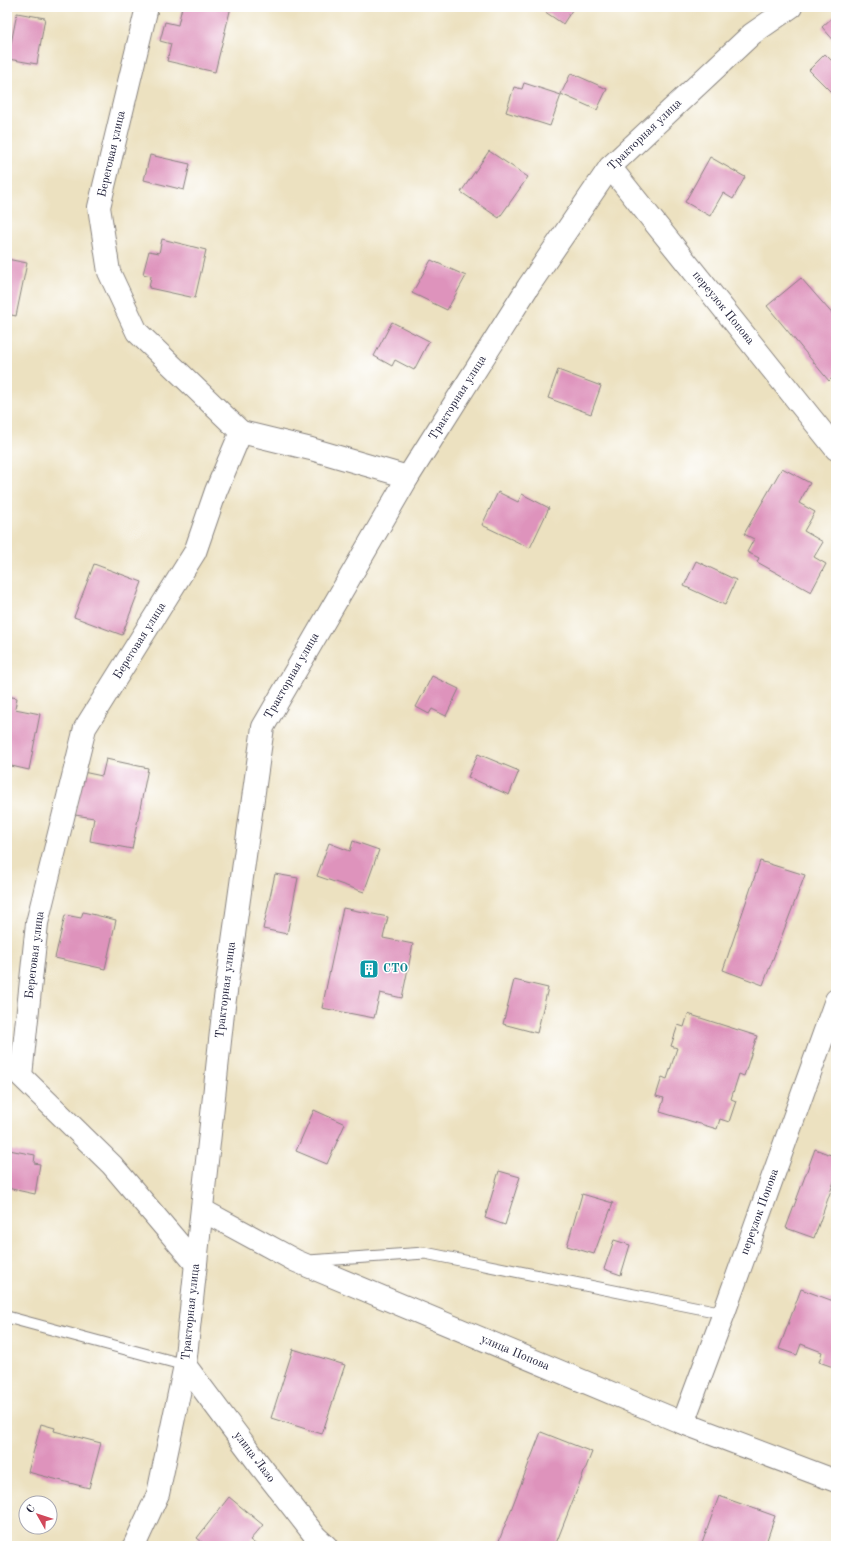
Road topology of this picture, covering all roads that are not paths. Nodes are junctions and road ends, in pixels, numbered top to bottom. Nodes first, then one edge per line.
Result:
1 (147, 7) edge
2 (791, 7) edge
3 (610, 166) junction
4 (241, 432) junction
5 (836, 449) edge
6 (408, 477) junction
7 (836, 1000) edge
8 (202, 1210) junction
9 (296, 1261) junction
10 (196, 1264) junction
11 (724, 1313) junction
12 (7, 1317) edge
13 (185, 1364) junction
14 (683, 1423) junction
15 (836, 1481) edge
16 (134, 1546) edge
17 (326, 1546) edge

1 - 4 street, Береговая улица
2 - 3 street, Тракторная улица
3 - 5 street, переулок Попова
3 - 6 street, Тракторная улица
4 - 6 street
4 - 10 street, Береговая улица
6 - 8 street, Тракторная улица
7 - 11 street, переулок Попова
8 - 9 street, улица Попова
8 - 10 street, Тракторная улица
9 - 11 lane
9 - 14 street, улица Попова
10 - 13 street, Тракторная улица
11 - 14 street, переулок Попова
12 - 13 lane
13 - 16 street, Тракторная улица
13 - 17 street, улица Лазо
14 - 15 street, улица Попова

